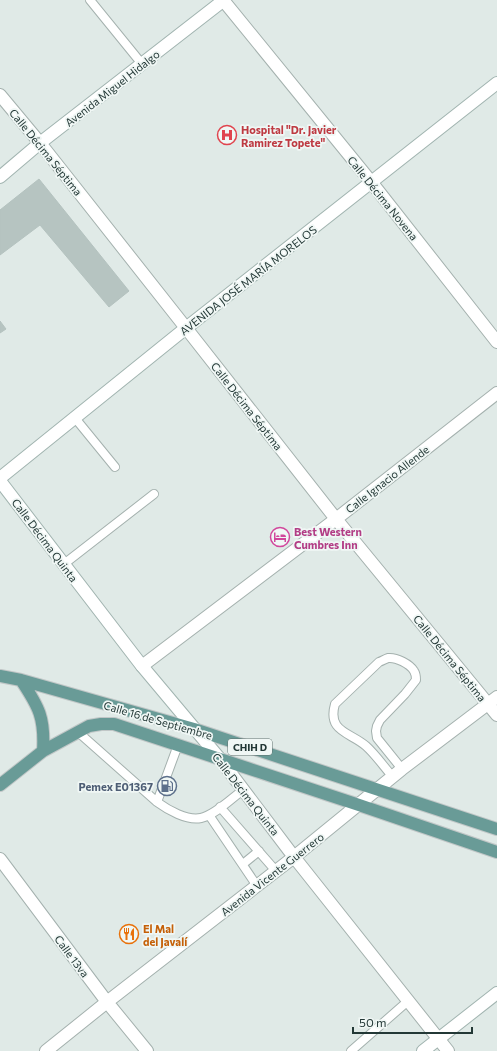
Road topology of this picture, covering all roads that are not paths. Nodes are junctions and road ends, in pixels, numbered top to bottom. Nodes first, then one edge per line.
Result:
1 (90, 0) edge
2 (223, 0) edge
3 (142, 64) junction
4 (497, 83) edge
5 (0, 95) edge
6 (40, 143) junction
7 (0, 177) edge
8 (372, 182) junction
9 (186, 328) junction
10 (497, 342) edge
11 (497, 393) edge
12 (75, 418) junction
13 (115, 466) dead end
14 (0, 479) edge
15 (154, 494) dead end
16 (336, 519) junction
17 (64, 564) junction
18 (142, 666) junction
19 (0, 676) edge
20 (22, 680) junction
21 (493, 701) edge
22 (497, 715) edge
23 (194, 729) junction
24 (78, 732) junction
25 (377, 738) junction
26 (178, 745) junction
27 (367, 747) junction
28 (43, 750) junction
29 (220, 759) junction
30 (397, 773) junction
31 (0, 785) edge
32 (378, 789) junction
33 (244, 790) junction
34 (158, 802) junction
35 (359, 805) junction
36 (220, 807) junction
37 (209, 815) junction
38 (497, 829) edge
39 (259, 851) junction
40 (497, 852) edge
41 (294, 857) junction
42 (0, 860) edge
43 (242, 864) junction
44 (276, 871) junction
45 (257, 886) junction
46 (497, 994) edge
47 (408, 1001) junction
48 (107, 1002) junction
49 (438, 1039) junction
50 (46, 1051) edge
51 (147, 1051) edge
52 (351, 1051) edge
53 (423, 1051) edge
54 (448, 1051) edge

1 - 3 lane
2 - 3 street, Avenida Miguel Hidalgo
2 - 8 street, Calle Décima Novena
3 - 6 street, Avenida Miguel Hidalgo
4 - 8 street, AVENIDA JOSÉ MARÍA MORELOS
5 - 6 street, Calle Décima Séptima
6 - 7 street, Avenida Miguel Hidalgo
6 - 9 street, Calle Décima Séptima
8 - 9 street, AVENIDA JOSÉ MARÍA MORELOS
8 - 10 street, Calle Décima Novena
9 - 12 street, AVENIDA JOSÉ MARÍA MORELOS
9 - 16 street, Calle Décima Séptima
11 - 16 street, Calle Ignacio Allende
12 - 13 lane
12 - 14 street, AVENIDA JOSÉ MARÍA MORELOS
14 - 17 street, Calle Décima Quinta
15 - 17 lane
16 - 18 street, Calle Ignacio Allende
16 - 21 street, Calle Décima Séptima
17 - 18 street, Calle Décima Quinta
18 - 23 street, Calle Décima Quinta
19 - 20 main road, Calle 16 de Septiembre / CHIH D
20 - 23 main road, Calle 16 de Septiembre / CHIH D
20 - 28 main road
21 - 22 street, Calle Décima Séptima
21 - 30 street, Avenida Vicente Guerrero
23 - 29 street, Calle Décima Quinta
23 - 32 main road, Calle 16 de Septiembre / CHIH D
24 - 26 main road, Calle 16 de Septiembre / CHIH D
24 - 28 main road, Calle 16 de Septiembre / CHIH D
24 - 34 lane
25 - 27 lane
25 - 27 lane
25 - 30 lane
26 - 29 main road, Calle 16 de Septiembre / CHIH D
26 - 34 lane
27 - 30 lane
28 - 31 main road, Calle 16 de Septiembre
29 - 33 street, Calle Décima Quinta
29 - 35 main road, Calle 16 de Septiembre / CHIH D
30 - 32 street, Avenida Vicente Guerrero
32 - 35 street, Avenida Vicente Guerrero
32 - 38 main road, Calle 16 de Septiembre / CHIH D
33 - 36 lane
33 - 41 street, Calle Décima Quinta
34 - 37 lane
35 - 40 main road, Calle 16 de Septiembre / CHIH D
35 - 41 street, Avenida Vicente Guerrero
36 - 37 lane
36 - 39 lane
37 - 43 lane
39 - 43 lane
39 - 44 lane
41 - 44 street, Avenida Vicente Guerrero
41 - 47 street, Calle Décima Quinta
42 - 48 street, Calle 13va
43 - 45 lane
44 - 45 street, Avenida Vicente Guerrero
45 - 48 street, Avenida Vicente Guerrero
46 - 49 street
47 - 49 street, Calle Décima Quinta
47 - 52 lane
48 - 50 street, Avenida Vicente Guerrero
48 - 51 street, Calle 13va
49 - 53 street
49 - 54 street, Calle Décima Quinta

